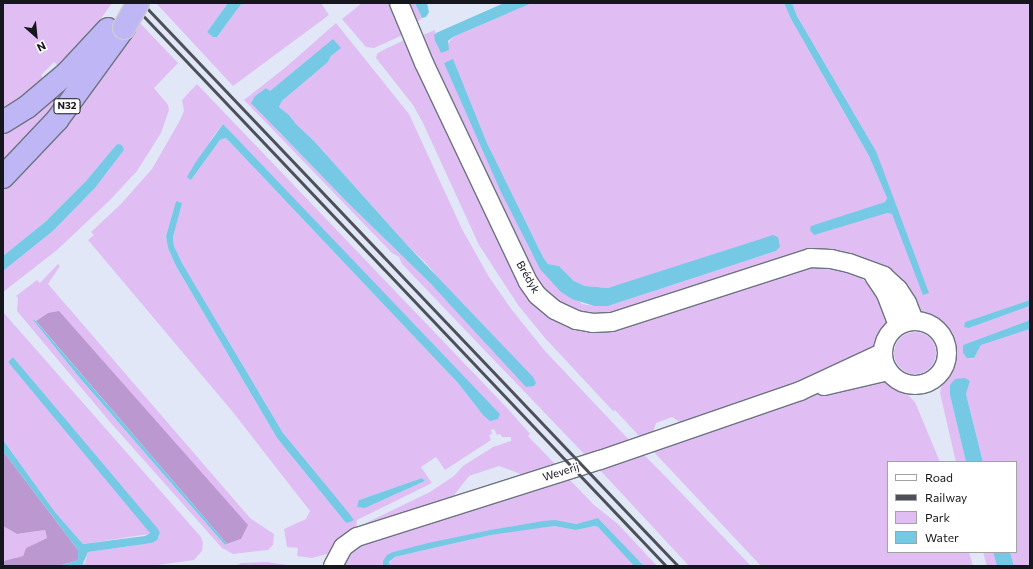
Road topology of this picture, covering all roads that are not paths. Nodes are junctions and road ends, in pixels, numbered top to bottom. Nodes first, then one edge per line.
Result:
1 (138, 3) edge
2 (399, 3) edge
3 (123, 17) edge
4 (3, 122) edge
5 (3, 177) edge
6 (906, 323) junction
7 (882, 353) junction
8 (888, 371) junction
9 (800, 391) junction
10 (333, 566) edge

1 - 3 highway, N32, bridge
2 - 6 street, Brédyk
3 - 4 highway, N32
3 - 5 highway, N32
6 - 7 street
6 - 8 street
7 - 8 street
7 - 9 street, Weverij
8 - 9 street, Weverij
9 - 10 street, Weverij

